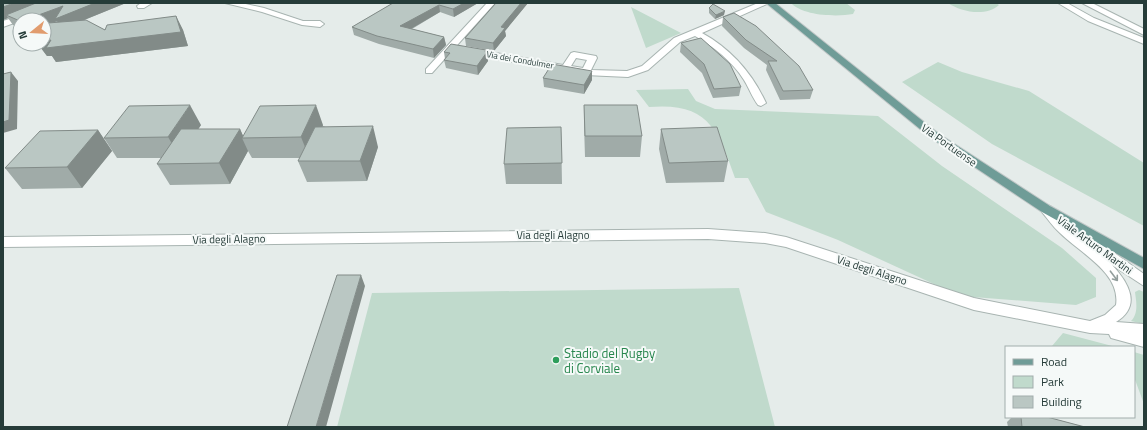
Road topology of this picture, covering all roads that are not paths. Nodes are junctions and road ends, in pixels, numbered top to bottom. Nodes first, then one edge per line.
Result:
1 (229, 3) edge
2 (491, 3) edge
3 (765, 3) edge
4 (770, 3) edge
5 (1062, 3) edge
6 (1086, 3) edge
7 (320, 24) dead end
8 (695, 32) junction
9 (1144, 32) edge
10 (1144, 42) edge
11 (458, 50) junction
12 (565, 68) junction
13 (429, 71) dead end
14 (586, 72) junction
15 (761, 103) dead end
16 (1046, 209) junction
17 (3, 242) edge
18 (1144, 264) edge
19 (1144, 281) edge
20 (1090, 327) junction
21 (1144, 330) edge
22 (1144, 341) edge

1 - 7 street
2 - 11 street
3 - 8 street, Via dei Condulmer
4 - 16 main road, Via Portuense
5 - 10 street
6 - 9 street
8 - 14 street, Via dei Condulmer
8 - 15 street
11 - 12 street, Via dei Condulmer
11 - 13 street
12 - 14 street, Via dei Condulmer
12 - 14 street
16 - 18 main road, Via Portuense
16 - 19 street, Viale Arturo Martini
16 -> 20 street
17 - 20 street, Via degli Alagno
20 - 21 street, Via degli Alagno
20 - 22 street

